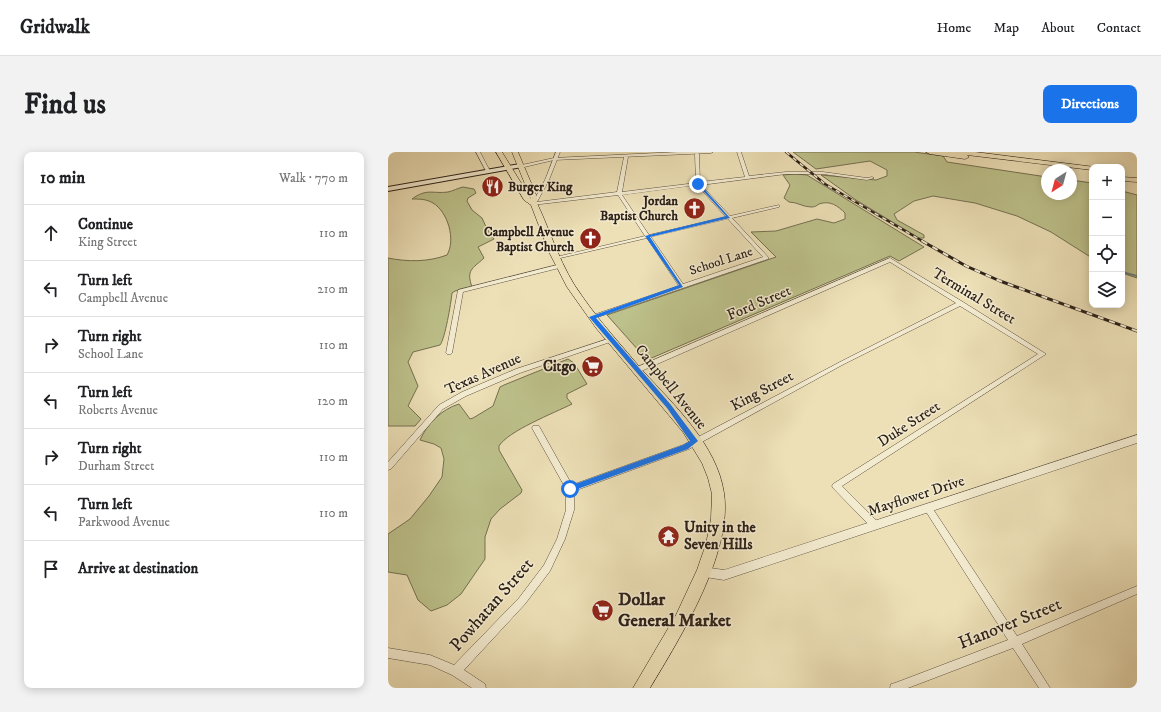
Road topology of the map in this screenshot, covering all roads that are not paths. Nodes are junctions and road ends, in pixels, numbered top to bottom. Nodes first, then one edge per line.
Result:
1 (478, 152) edge
2 (500, 152) edge
3 (515, 152) edge
4 (558, 152) edge
5 (711, 152) edge
6 (739, 152) edge
7 (930, 152) edge
8 (957, 152) edge
9 (697, 154) junction
10 (626, 157) junction
11 (554, 160) junction
12 (520, 166) junction
13 (509, 168) junction
14 (1041, 168) edge
15 (1089, 168) edge
16 (488, 171) junction
17 (1125, 171) edge
18 (1077, 173) edge
19 (1137, 173) edge
20 (1089, 175) edge
21 (747, 178) junction
22 (872, 178) dead end
23 (1125, 179) edge
24 (1137, 180) edge
25 (698, 184) junction
26 (388, 188) edge
27 (619, 194) junction
28 (534, 204) junction
29 (777, 206) dead end
30 (729, 217) junction
31 (648, 236) junction
32 (890, 260) joint
33 (560, 262) junction
34 (682, 286) junction
35 (961, 303) junction
36 (592, 317) junction
37 (611, 340) junction
38 (449, 353) dead end
39 (1043, 354) joint
40 (637, 370) junction
41 (536, 428) dead end
42 (1137, 439) edge
43 (695, 441) junction
44 (388, 468) edge
45 (570, 489) junction
46 (928, 508) junction
47 (875, 525) junction
48 (703, 572) junction
49 (1137, 590) edge
50 (1015, 642) junction
51 (388, 653) edge
52 (456, 671) junction
53 (481, 688) edge
54 (641, 688) edge
55 (895, 688) edge
56 (1046, 688) edge

1 - 16 street
2 - 13 main road, Campbell Avenue
3 - 12 main road, Campbell Avenue
4 - 11 street
5 - 9 street
6 - 21 street
7 - 14 highway
8 - 15 highway
9 - 10 street
9 - 25 street
10 - 11 street
10 - 27 street
11 - 12 street
11 - 28 street
12 - 13 main road
12 - 28 main road, Campbell Avenue
13 - 16 main road
13 - 28 main road, Campbell Avenue
16 - 26 main road
17 - 19 highway
18 - 20 highway
21 - 22 street
21 - 25 street
23 - 24 highway
25 - 27 street
25 - 30 street
27 - 28 street
27 - 31 street
28 - 33 main road, Campbell Avenue
29 - 30 street
30 - 31 street
30 - 34 street, School Lane
31 - 33 street
31 - 34 street
32 - 35 street, Terminal Street
32 - 40 street, Ford Street
33 - 36 main road, Campbell Avenue
33 - 38 street
34 - 36 street, School Lane
35 - 39 street, Terminal Street
35 - 43 street, King Street
36 - 37 main road, Campbell Avenue
37 - 40 main road, Campbell Avenue
37 - 44 street, Texas Avenue
39 - 47 street, Duke Street
40 - 43 main road, Campbell Avenue
41 - 45 street, Powhatan Street
42 - 46 street, Mayflower Drive
43 - 45 street, King Street
43 - 48 main road, Campbell Avenue
45 - 52 street, Powhatan Street
46 - 47 street, Mayflower Drive
46 - 50 street
47 - 48 street, Mayflower Drive
48 - 54 main road, Campbell Avenue
49 - 50 street, Hanover Street
50 - 55 street, Hanover Street
50 - 56 street
51 - 52 street
52 - 53 street

